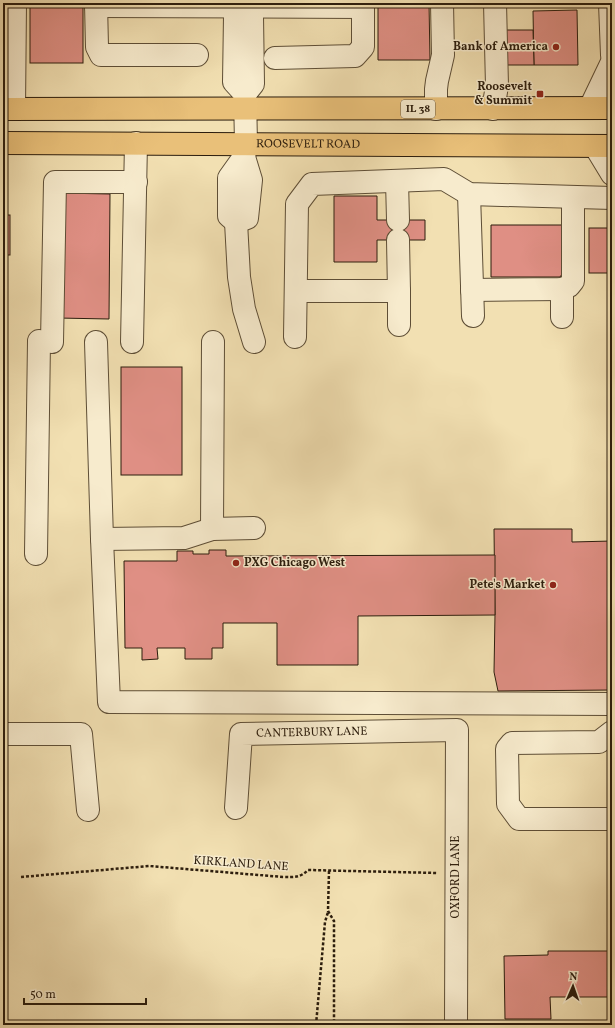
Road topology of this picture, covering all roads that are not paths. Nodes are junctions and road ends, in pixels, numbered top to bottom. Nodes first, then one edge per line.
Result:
1 (15, 3) edge
2 (442, 3) edge
3 (495, 3) edge
4 (610, 3) edge
5 (96, 5) edge
6 (244, 5) edge
7 (363, 5) edge
8 (197, 55) dead end
9 (612, 55) edge
10 (274, 58) dead end
11 (612, 62) edge
12 (246, 102) junction
13 (590, 108) junction
14 (612, 108) edge
15 (8, 109) edge
16 (436, 109) junction
17 (493, 109) junction
18 (3, 143) edge
19 (136, 143) junction
20 (604, 146) edge
21 (245, 151) junction
22 (612, 174) edge
23 (397, 181) junction
24 (136, 182) junction
25 (469, 194) junction
26 (573, 197) junction
27 (612, 198) edge
28 (562, 289) junction
29 (472, 290) junction
30 (296, 291) junction
31 (399, 291) junction
32 (473, 316) dead end
33 (562, 317) dead end
34 (399, 324) dead end
35 (295, 337) dead end
36 (96, 342) dead end
37 (132, 342) dead end
38 (213, 342) dead end
39 (254, 342) dead end
40 (254, 528) dead end
41 (212, 529) junction
42 (102, 539) junction
43 (36, 554) dead end
44 (612, 704) edge
45 (457, 730) joint
46 (612, 732) edge
47 (3, 734) edge
48 (236, 808) dead end
49 (88, 810) dead end
50 (612, 819) edge
51 (456, 1025) edge

1 - 15 street
2 - 16 street
3 - 17 street
4 - 9 street
5 - 6 street
5 - 8 street
6 - 7 street
6 - 12 street
7 - 10 street
11 - 13 street
12 - 15 main road, IL 38
12 - 16 main road, IL 38
12 - 21 street
13 - 14 main road, IL 38
13 - 17 main road, IL 38
16 - 17 main road, IL 38
18 - 19 main road, ROOSEVELT ROAD
19 - 21 main road, ROOSEVELT ROAD
19 - 24 street
20 - 21 main road, ROOSEVELT ROAD
20 - 22 street
21 - 39 street
23 - 25 street
23 - 30 street
23 - 31 street
24 - 37 street
24 - 43 street
25 - 26 street
25 - 29 street
26 - 27 street
26 - 28 street
28 - 29 street
28 - 33 street
29 - 32 street
30 - 31 street
30 - 35 street
31 - 34 street
36 - 42 street
38 - 41 street
40 - 41 street
41 - 42 street
42 - 44 street
45 - 48 street, CANTERBURY LANE
45 - 51 street, OXFORD LANE
46 - 50 street
47 - 49 street

